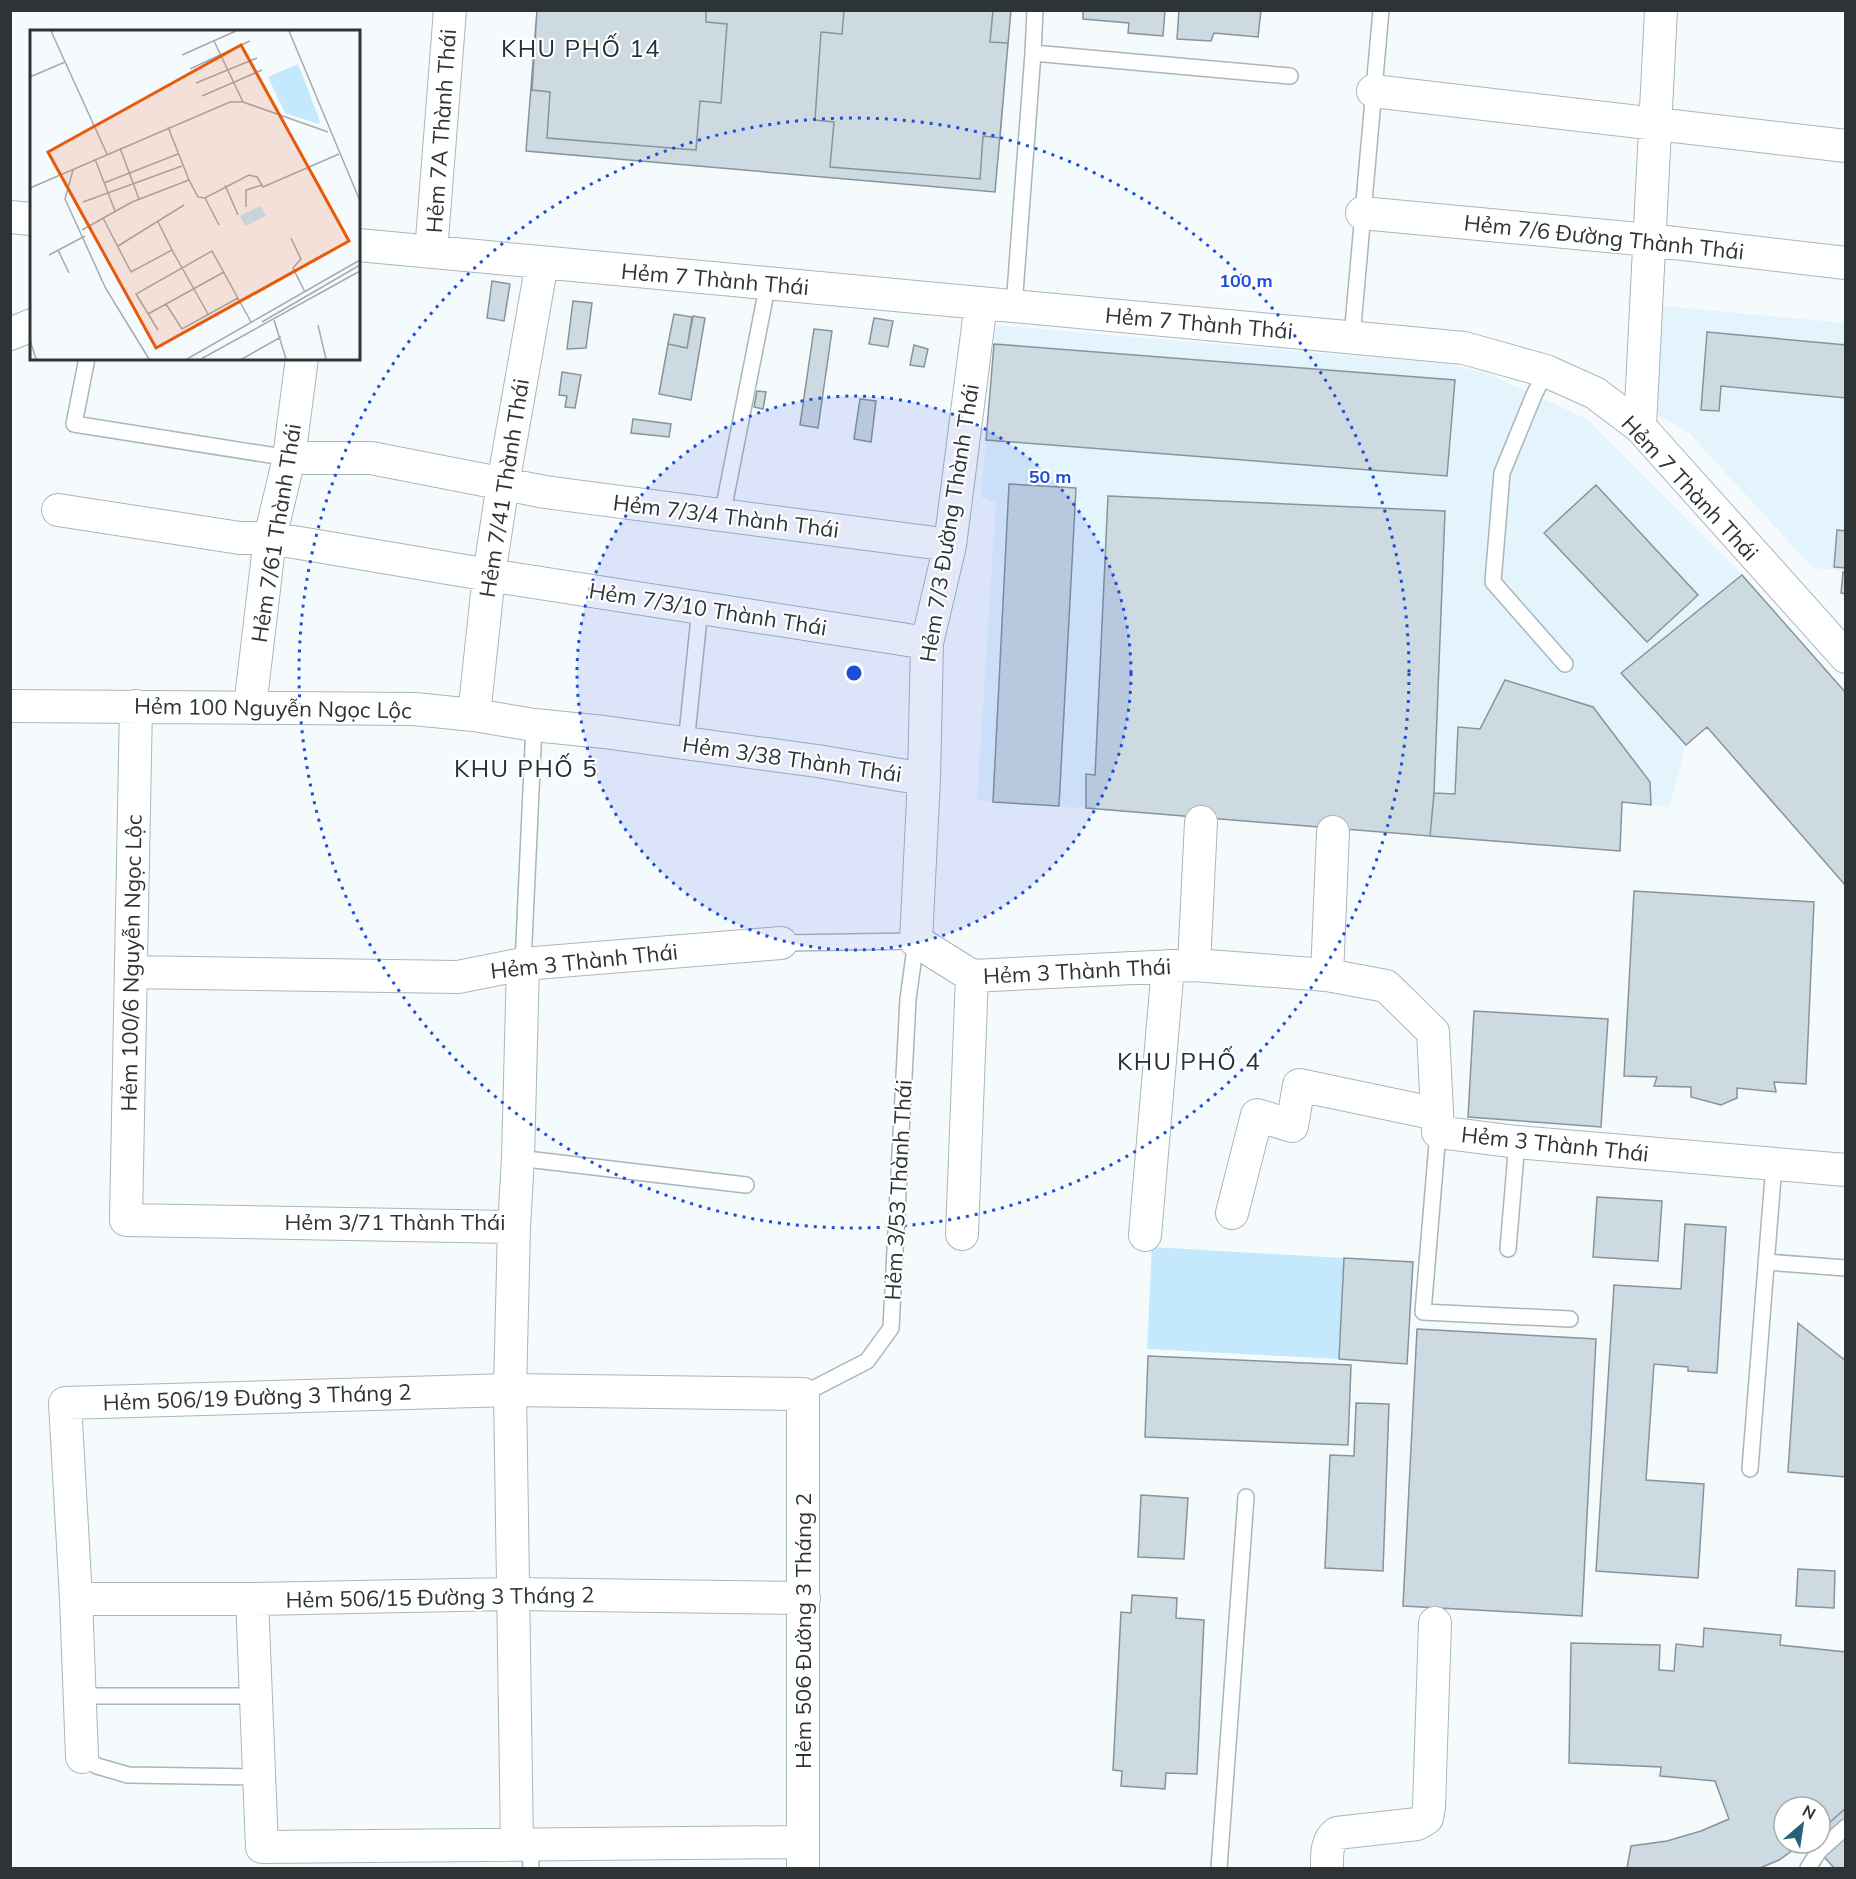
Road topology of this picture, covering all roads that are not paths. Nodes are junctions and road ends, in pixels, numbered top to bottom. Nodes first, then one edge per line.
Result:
1 (450, 10) edge
2 (1035, 10) edge
3 (1380, 10) edge
4 (1661, 10) edge
5 (1033, 53) junction
6 (1290, 76) dead end
7 (1373, 92) junction
8 (1655, 125) junction
9 (1845, 146) edge
10 (1362, 213) junction
11 (10, 217) edge
12 (30, 219) edge
13 (1649, 240) junction
14 (360, 245) edge
15 (431, 252) junction
16 (542, 263) junction
17 (1845, 263) edge
18 (768, 283) junction
19 (981, 303) junction
20 (1014, 306) junction
21 (30, 326) edge
22 (10, 334) edge
23 (1352, 337) junction
24 (87, 360) edge
25 (302, 360) edge
26 (1546, 371) junction
27 (1640, 427) junction
28 (289, 458) junction
29 (503, 484) junction
30 (58, 510) dead end
31 (722, 516) junction
32 (270, 538) junction
33 (950, 545) junction
34 (489, 575) junction
35 (700, 608) junction
36 (927, 643) junction
37 (1845, 657) edge
38 (1565, 664) dead end
39 (10, 706) edge
40 (136, 706) junction
41 (250, 707) junction
42 (474, 715) junction
43 (534, 725) junction
44 (686, 744) junction
45 (924, 779) junction
46 (1201, 822) dead end
47 (1333, 832) dead end
48 (916, 941) junction
49 (781, 943) joint
50 (523, 964) junction
51 (1181, 965) junction
52 (131, 972) junction
53 (1327, 975) junction
54 (972, 976) junction
55 (1437, 1123) junction
56 (1517, 1142) junction
57 (518, 1158) junction
58 (1774, 1164) junction
59 (1845, 1170) edge
60 (747, 1185) dead end
61 (1232, 1214) dead end
62 (126, 1220) joint
63 (514, 1227) junction
64 (962, 1234) dead end
65 (1145, 1234) dead end
66 (1508, 1249) dead end
67 (1766, 1262) junction
68 (1845, 1268) edge
69 (1570, 1319) dead end
70 (510, 1390) junction
71 (803, 1395) junction
72 (1750, 1469) dead end
73 (1246, 1497) dead end
74 (513, 1594) junction
75 (804, 1598) junction
76 (76, 1599) junction
77 (252, 1599) junction
78 (1436, 1623) dead end
79 (80, 1696) junction
80 (256, 1696) junction
81 (82, 1757) joint
82 (258, 1778) junction
83 (1845, 1827) edge
84 (526, 1853) edge
85 (803, 1855) edge
86 (1219, 1869) edge
87 (1327, 1869) edge
88 (1808, 1869) edge

1 - 15 street, Hẻm 7A Thành Thái
2 - 5 lane
3 - 7 lane
4 - 8 street
5 - 6 lane
5 - 20 lane
7 - 8 street
7 - 10 lane
8 - 9 street
8 - 13 street
10 - 13 street, Hẻm 7/6 Đường Thành Thái
10 - 23 lane
11 - 12 street
13 - 17 street, Hẻm 7/6 Đường Thành Thái
13 - 27 street
14 - 15 street, Hẻm 7 Thành Thái
15 - 16 street, Hẻm 7 Thành Thái
16 - 18 street, Hẻm 7 Thành Thái
16 - 29 street, Hẻm 7/41 Thành Thái
18 - 19 street, Hẻm 7 Thành Thái
18 - 31 lane
19 - 20 street, Hẻm 7 Thành Thái
19 - 33 street, Hẻm 7/3 Đường Thành Thái
20 - 23 street, Hẻm 7 Thành Thái
21 - 22 street
23 - 26 street, Hẻm 7 Thành Thái
24 - 28 lane
25 - 28 street, Hẻm 7/61 Thành Thái
26 - 27 street, Hẻm 7 Thành Thái
26 - 38 lane
27 - 37 street, Hẻm 7 Thành Thái
28 - 29 street, Hẻm 7/3/4 Thành Thái
28 - 32 street, Hẻm 7/61 Thành Thái
29 - 31 street, Hẻm 7/3/4 Thành Thái
29 - 34 street, Hẻm 7/41 Thành Thái
30 - 32 street, Hẻm 7/3/10 Thành Thái
31 - 33 street, Hẻm 7/3/4 Thành Thái
32 - 34 street, Hẻm 7/3/10 Thành Thái
32 - 41 street, Hẻm 7/61 Thành Thái
33 - 36 street, Hẻm 7/3 Đường Thành Thái
34 - 35 street, Hẻm 7/3/10 Thành Thái
34 - 42 street, Hẻm 7/41 Thành Thái
35 - 36 street, Hẻm 7/3/10 Thành Thái
35 - 44 lane
36 - 45 street, Hẻm 7/3 Đường Thành Thái
39 - 40 street, Hẻm 100 Nguyễn Ngọc Lộc
40 - 41 street, Hẻm 100 Nguyễn Ngọc Lộc
40 - 52 street, Hẻm 100/6 Nguyễn Ngọc Lộc
41 - 42 street, Hẻm 100 Nguyễn Ngọc Lộc
42 - 43 street, Hẻm 100 Nguyễn Ngọc Lộc
43 - 44 street, Hẻm 3/38 Thành Thái
43 - 50 lane
44 - 45 street, Hẻm 3/38 Thành Thái
45 - 48 street, Hẻm 3/38 Thành Thái
46 - 51 street
47 - 53 street
48 - 49 lane, Hẻm 3 Thành Thái
48 - 54 street, Hẻm 3 Thành Thái
48 - 71 lane, Hẻm 3/53 Thành Thái
49 - 50 street, Hẻm 3 Thành Thái
50 - 52 street, Hẻm 3 Thành Thái
50 - 57 street, Hẻm 3/71 Thành Thái
51 - 53 street, Hẻm 3 Thành Thái
51 - 54 street, Hẻm 3 Thành Thái
51 - 65 street
52 - 62 street, Hẻm 100/6 Nguyễn Ngọc Lộc
53 - 55 street, Hẻm 3 Thành Thái
54 - 64 street
55 - 56 street, Hẻm 3 Thành Thái
55 - 61 street
55 - 69 lane
56 - 58 street, Hẻm 3 Thành Thái
56 - 66 lane
57 - 60 lane
57 - 63 street, Hẻm 3/71 Thành Thái
58 - 59 street, Hẻm 3 Thành Thái
58 - 67 lane
62 - 63 street, Hẻm 3/71 Thành Thái
63 - 70 street
67 - 68 lane
67 - 72 lane
70 - 71 street, Hẻm 506/19 Đường 3 Tháng 2
70 - 74 street
70 - 76 street, Hẻm 506/19 Đường 3 Tháng 2
71 - 75 street, Hẻm 506 Đường 3 Tháng 2
73 - 86 lane
74 - 75 street, Hẻm 506/15 Đường 3 Tháng 2
74 - 77 street, Hẻm 506/15 Đường 3 Tháng 2
74 - 84 street
75 - 85 street, Hẻm 506 Đường 3 Tháng 2
76 - 77 street, Hẻm 506/15 Đường 3 Tháng 2
76 - 79 street, Hẻm 506/19 Đường 3 Tháng 2
77 - 80 street
78 - 87 street
79 - 80 lane
79 - 81 street, Hẻm 506/19 Đường 3 Tháng 2
80 - 82 street
81 - 82 lane
82 - 84 street
83 - 88 lane
84 - 85 street

